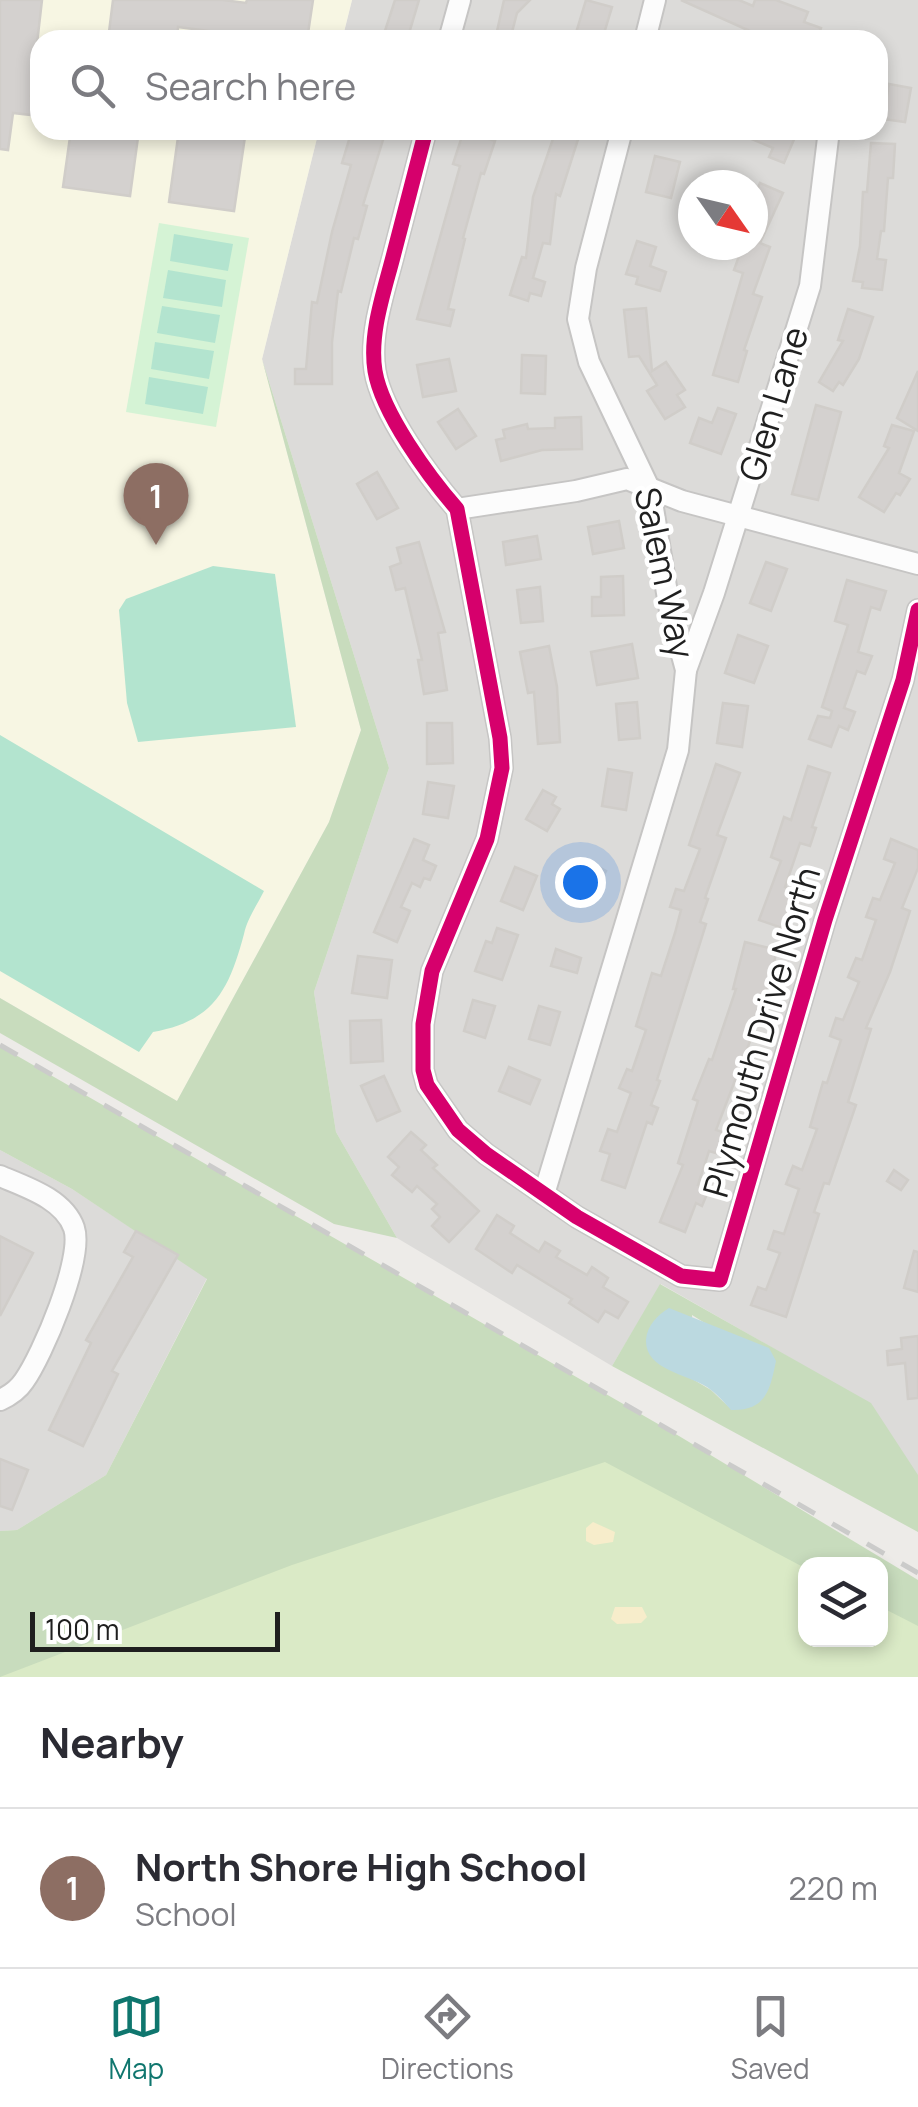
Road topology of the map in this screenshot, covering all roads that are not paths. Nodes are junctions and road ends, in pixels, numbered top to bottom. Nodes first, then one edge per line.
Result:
1 (460, 0) edge
2 (655, 0) edge
3 (452, 30) edge
4 (650, 30) edge
5 (423, 140) edge
6 (619, 140) edge
7 (829, 140) edge
8 (650, 490) junction
9 (457, 509) junction
10 (739, 514) junction
11 (918, 564) edge
12 (918, 610) edge
13 (686, 670) junction
14 (0, 1176) edge
15 (544, 1194) junction
16 (0, 1400) edge

1 - 3 street
2 - 4 street
5 - 9 street
6 - 8 street, Salem Way
7 - 10 street, Glen Lane
8 - 9 street
8 - 10 street
8 - 13 street, Salem Way
9 - 15 street
10 - 11 street
10 - 13 street, Glen Lane
12 - 15 street, Plymouth Drive North
13 - 15 street, Salem Way
14 - 16 street

